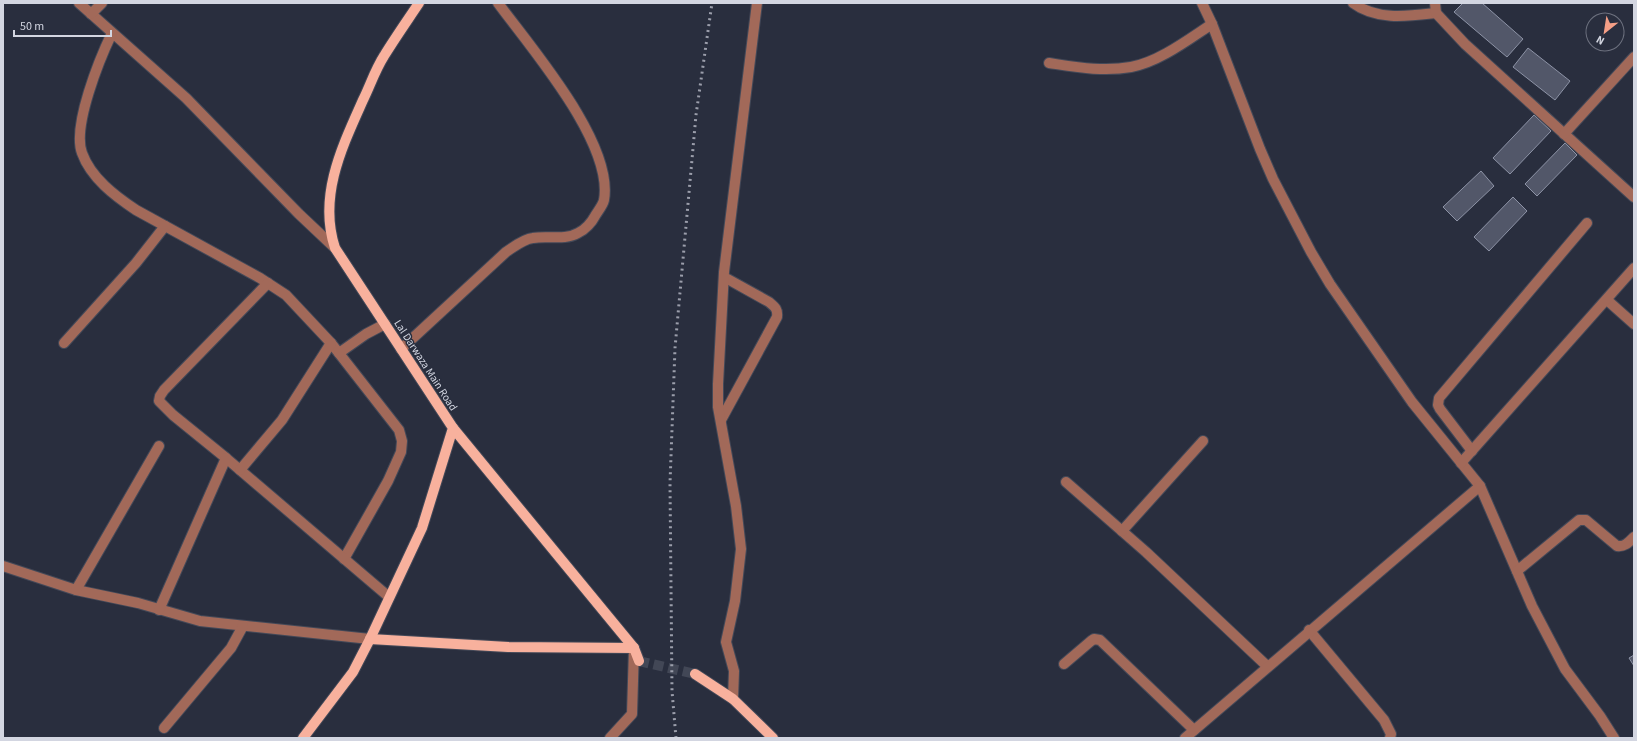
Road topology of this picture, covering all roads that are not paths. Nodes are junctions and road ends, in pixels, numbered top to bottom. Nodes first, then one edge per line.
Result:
1 (79, 3) edge
2 (102, 3) edge
3 (419, 3) edge
4 (498, 3) edge
5 (757, 3) edge
6 (1202, 3) edge
7 (1353, 3) edge
8 (1436, 8) edge
9 (91, 14) junction
10 (1212, 24) junction
11 (112, 33) junction
12 (1634, 57) edge
13 (1049, 63) dead end
14 (1564, 134) junction
15 (1634, 196) edge
16 (1587, 223) dead end
17 (165, 226) junction
18 (335, 248) junction
19 (1634, 268) edge
20 (724, 277) junction
21 (268, 283) junction
22 (1607, 300) junction
23 (385, 324) junction
24 (1634, 324) edge
25 (64, 343) dead end
26 (331, 343) junction
27 (401, 349) junction
28 (339, 353) junction
29 (721, 420) junction
30 (453, 428) junction
31 (1203, 441) dead end
32 (159, 446) dead end
33 (1472, 450) junction
34 (226, 458) junction
35 (1461, 463) junction
36 (240, 470) junction
37 (1066, 482) dead end
38 (1480, 486) junction
39 (1122, 531) junction
40 (1634, 537) edge
41 (344, 559) junction
42 (3, 566) edge
43 (1517, 571) junction
44 (76, 590) junction
45 (390, 598) junction
46 (159, 610) junction
47 (243, 626) junction
48 (1309, 630) junction
49 (370, 639) junction
50 (634, 648) junction
51 (639, 661) dead end
52 (1064, 664) dead end
53 (1267, 666) junction
54 (695, 674) tunnel mouth
55 (733, 699) junction
56 (164, 728) dead end
57 (1194, 730) junction
58 (303, 738) edge
59 (610, 738) edge
60 (774, 738) edge
61 (1185, 738) edge
62 (1390, 738) edge
63 (1614, 738) edge

1 - 9 street
2 - 9 street
3 - 18 main road, Lal Darwaza Main Road
4 - 27 street
5 - 20 street
6 - 10 street
7 - 8 street
8 - 14 street
9 - 11 street
10 - 13 street
10 - 35 street
11 - 17 street
11 - 18 street
12 - 14 street
14 - 15 street
16 - 33 street
17 - 21 street
17 - 25 street
18 - 23 main road, Lal Darwaza Main Road
19 - 22 street
20 - 29 street
20 - 29 street
21 - 26 street
21 - 34 street
22 - 24 street
22 - 33 street
23 - 27 main road, Lal Darwaza Main Road
23 - 28 street
26 - 28 street
26 - 36 street
27 - 30 main road, Lal Darwaza Main Road
28 - 41 street
29 - 55 street
30 - 45 main road, Lal Darwaza Main Road
30 - 50 main road
31 - 39 street
32 - 44 street
33 - 35 street
34 - 36 street
34 - 46 street
35 - 38 street
36 - 41 street
37 - 39 street
38 - 43 street
38 - 48 street
39 - 53 street
40 - 43 street
41 - 45 street
42 - 44 street
43 - 63 street
44 - 46 street
45 - 49 main road, Lal Darwaza Main Road
46 - 47 street
47 - 49 street
47 - 56 street
48 - 53 street
48 - 62 street
49 - 50 main road
49 - 58 main road, Lal Darwaza Main Road
50 - 51 main road
50 - 59 street
52 - 57 street
53 - 57 street
54 - 55 main road
55 - 60 main road
57 - 61 street

